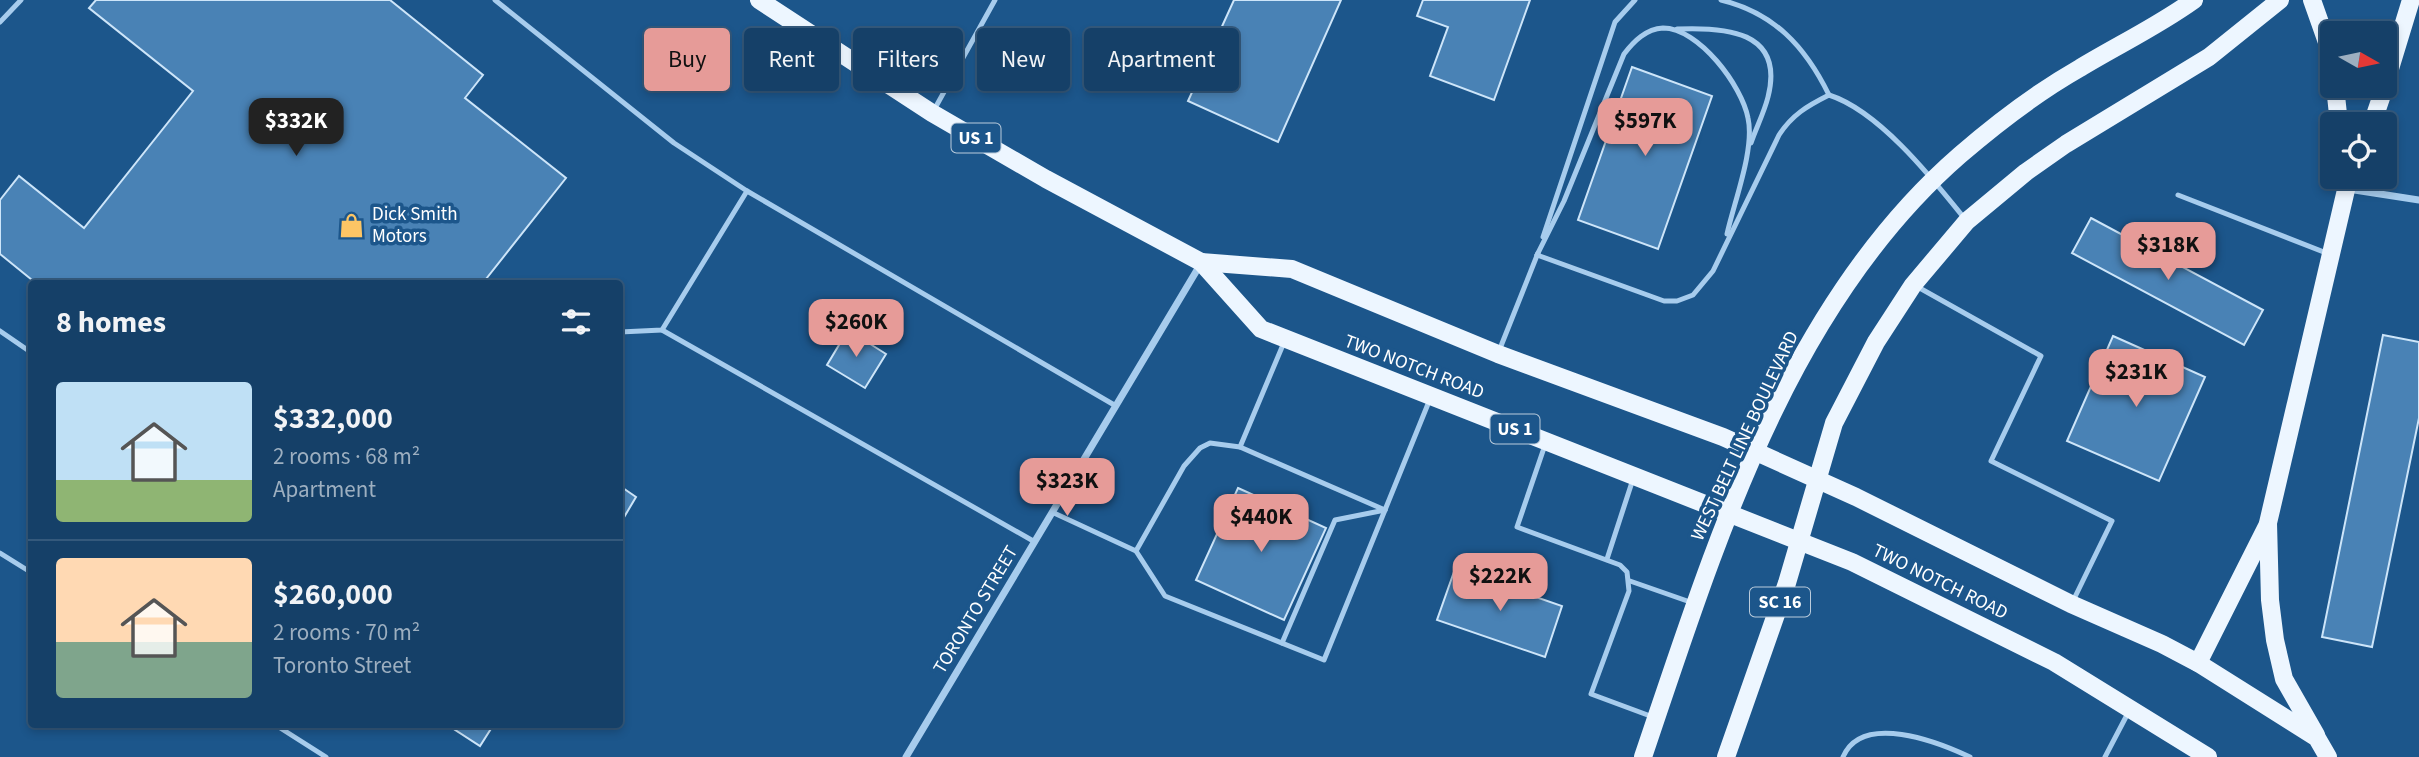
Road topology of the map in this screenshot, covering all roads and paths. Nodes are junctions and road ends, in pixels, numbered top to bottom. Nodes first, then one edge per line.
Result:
1 (21, 0) edge
2 (495, 0) edge
3 (760, 0) edge
4 (995, 0) edge
5 (1635, 0) edge
6 (1721, 0) edge
7 (2194, 0) edge
8 (2280, 0) edge
9 (2312, 0) edge
10 (2411, 0) edge
11 (0, 22) edge
12 (2320, 23) edge
13 (1673, 29) junction
14 (2398, 43) edge
15 (1829, 95) junction
16 (932, 113) junction
17 (1744, 162) junction
18 (1934, 180) junction
19 (2343, 189) edge
20 (2378, 189) edge
21 (747, 191) junction
22 (2178, 195) dead end
23 (2419, 200) edge
24 (1967, 221) junction
25 (1725, 243) junction
26 (2329, 254) junction
27 (1537, 255) junction
28 (1201, 262) junction
29 (1913, 285) junction
30 (662, 330) junction
31 (0, 331) edge
32 (623, 331) edge
33 (1286, 339) junction
34 (28, 350) edge
35 (1498, 354) junction
36 (1431, 396) junction
37 (1116, 406) junction
38 (1546, 442) junction
39 (1240, 447) junction
40 (1758, 452) junction
41 (1634, 476) junction
42 (1816, 479) junction
43 (1385, 510) junction
44 (1054, 513) junction
45 (1730, 514) junction
46 (2268, 523) junction
47 (1799, 541) junction
48 (1035, 542) junction
49 (1136, 551) junction
50 (0, 553) edge
51 (1607, 559) junction
52 (28, 570) edge
53 (1630, 581) junction
54 (1696, 604) junction
55 (2071, 604) junction
56 (1282, 643) junction
57 (2198, 663) junction
58 (2130, 708) junction
59 (1656, 719) junction
60 (280, 728) edge
61 (2317, 738) junction
62 (326, 757) edge
63 (906, 757) edge
64 (1643, 757) edge
65 (1726, 757) edge
66 (1843, 757) edge
67 (1970, 757) edge
68 (2105, 757) edge
69 (2208, 757) edge
70 (2328, 757) edge

1 - 11 lane
2 - 21 lane
3 - 16 main road, TWO NOTCH ROAD / US 1
4 - 16 lane
5 - 27 lane
6 - 15 lane
7 - 18 main road, WEST BELT LINE BOULEVARD
8 - 24 main road
9 - 12 main road
10 - 14 main road
13 - 17 lane
13 - 17 lane
13 - 27 lane
15 - 18 lane
15 - 25 lane
16 - 28 main road, TWO NOTCH ROAD / US 1
17 - 25 lane
18 - 24 lane
18 - 40 main road, WEST BELT LINE BOULEVARD
19 - 26 main road
20 - 23 street
21 - 30 lane
21 - 37 lane
22 - 26 lane
24 - 29 main road
25 - 27 lane
26 - 46 main road
27 - 35 lane
28 - 33 main road, TWO NOTCH ROAD / US 1
28 - 35 main road, TWO NOTCH ROAD
28 - 37 street, TORONTO STREET
29 - 42 main road, SC 16
29 - 55 lane
30 - 32 lane
30 - 48 lane
31 - 34 lane
33 - 36 main road, TWO NOTCH ROAD / US 1
33 - 39 lane
35 - 40 main road, TWO NOTCH ROAD
36 - 38 main road, TWO NOTCH ROAD / US 1
36 - 43 lane
37 - 44 street, TORONTO STREET
38 - 41 main road, TWO NOTCH ROAD / US 1
38 - 51 lane
39 - 43 lane
39 - 49 lane
40 - 42 main road, TWO NOTCH ROAD
40 - 45 main road, WEST BELT LINE BOULEVARD
41 - 45 main road, TWO NOTCH ROAD / US 1
41 - 51 lane
42 - 47 main road, SC 16
42 - 55 main road, TWO NOTCH ROAD
43 - 56 lane
43 - 56 lane
44 - 48 street, TORONTO STREET
44 - 49 lane
45 - 47 main road, TWO NOTCH ROAD / US 1
45 - 54 main road, WEST BELT LINE BOULEVARD
46 - 57 main road
46 - 61 main road
47 - 58 main road, TWO NOTCH ROAD / US 1
47 - 65 main road, SC 16
48 - 63 street, TORONTO STREET
49 - 56 lane
50 - 52 lane
51 - 53 lane
53 - 54 lane
53 - 59 lane
54 - 59 main road, WEST BELT LINE BOULEVARD
55 - 57 main road, TWO NOTCH ROAD
57 - 61 main road, TWO NOTCH ROAD
58 - 68 lane
58 - 69 main road, TWO NOTCH ROAD
59 - 64 main road, WEST BELT LINE BOULEVARD
60 - 62 lane
61 - 70 main road, TWO NOTCH ROAD
66 - 67 lane

